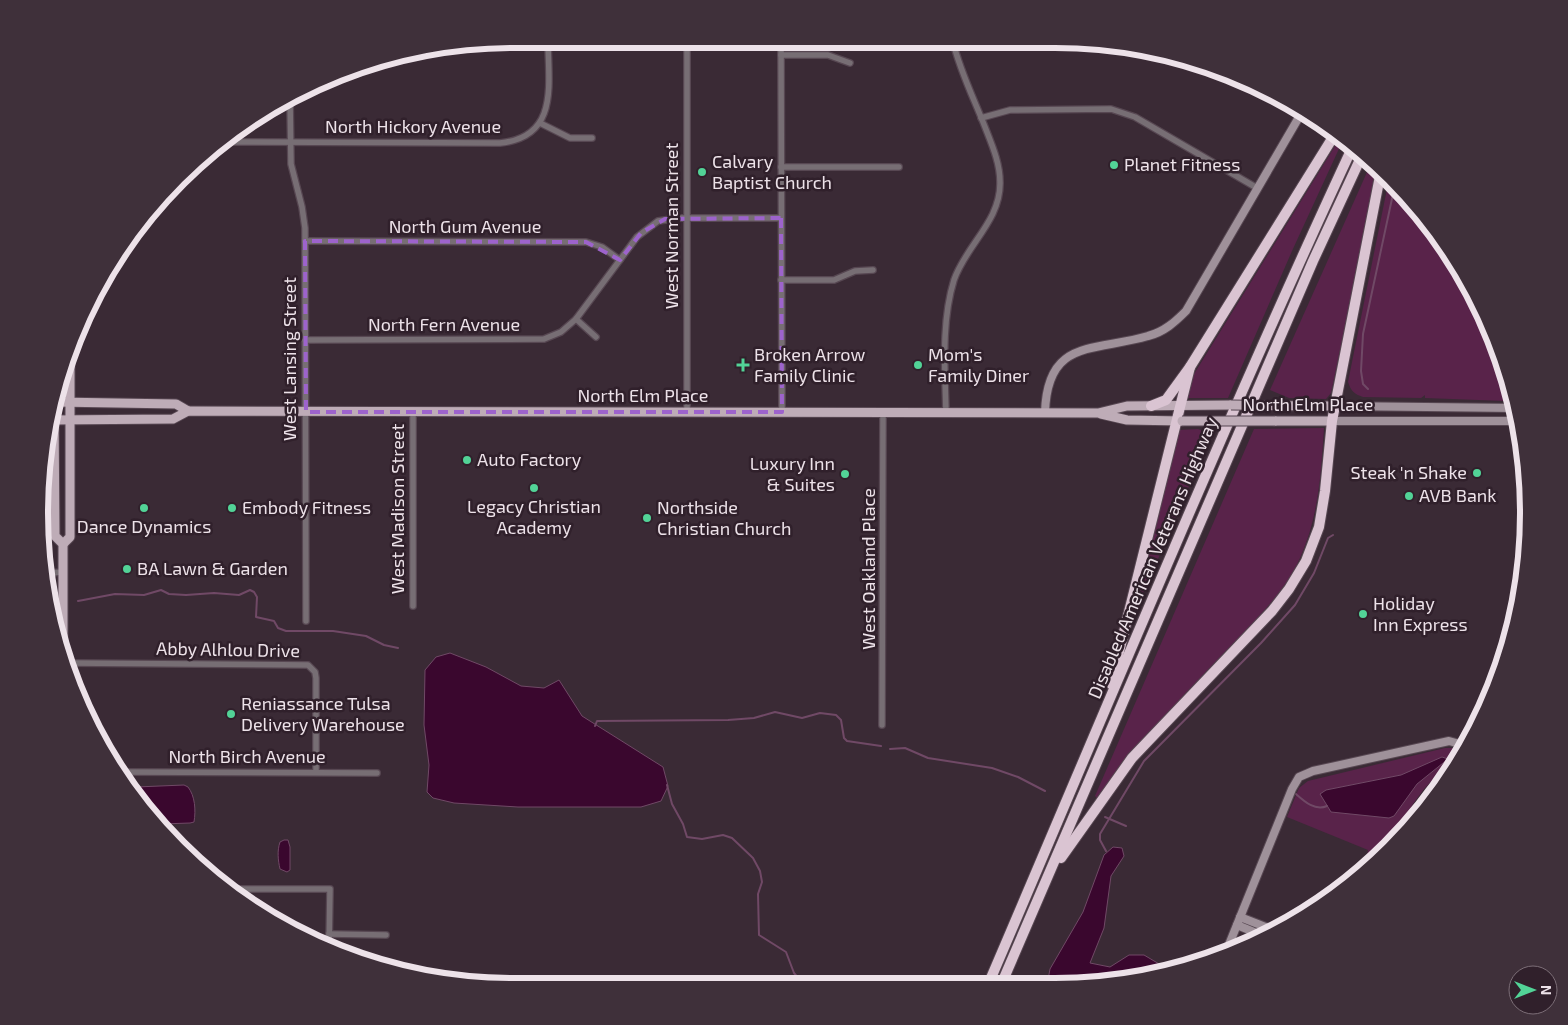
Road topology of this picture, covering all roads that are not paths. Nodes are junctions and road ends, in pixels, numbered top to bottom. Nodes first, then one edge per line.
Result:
1 (548, 47) edge
2 (687, 47) edge
3 (780, 47) edge
4 (956, 47) edge
5 (781, 55) junction
6 (850, 63) dead end
7 (290, 104) edge
8 (1299, 117) edge
9 (981, 118) junction
10 (540, 124) junction
11 (592, 138) dead end
12 (1332, 139) edge
13 (232, 142) edge
14 (290, 142) junction
15 (1350, 153) edge
16 (1359, 161) edge
17 (781, 167) junction
18 (899, 167) dead end
19 (1379, 180) edge
20 (1257, 188) junction
21 (687, 218) junction
22 (781, 218) junction
23 (305, 241) junction
24 (620, 260) junction
25 (873, 270) dead end
26 (781, 280) junction
27 (576, 320) junction
28 (596, 338) dead end
29 (305, 340) junction
30 (70, 368) edge
31 (1190, 368) junction
32 (61, 402) edge
33 (71, 402) junction
34 (1183, 405) junction
35 (1151, 406) junction
36 (1335, 406) junction
37 (1509, 408) edge
38 (188, 411) junction
39 (306, 412) junction
40 (413, 412) junction
41 (687, 412) junction
42 (782, 412) junction
43 (883, 412) junction
44 (946, 413) junction
45 (1045, 413) junction
46 (1098, 413) junction
47 (57, 418) edge
48 (71, 420) junction
49 (1179, 421) junction
50 (1332, 421) junction
51 (1512, 421) edge
52 (50, 467) edge
53 (62, 544) junction
54 (63, 572) junction
55 (51, 573) edge
56 (413, 606) dead end
57 (306, 622) dead end
58 (63, 633) edge
59 (72, 663) edge
60 (1105, 710) junction
61 (882, 725) dead end
62 (1459, 744) edge
63 (127, 772) edge
64 (316, 772) junction
65 (377, 773) dead end
66 (1048, 877) junction
67 (240, 889) edge
68 (1240, 917) junction
69 (1237, 925) junction
70 (1267, 927) edge
71 (1255, 933) edge
72 (329, 934) junction
73 (386, 935) dead end
74 (329, 939) edge
75 (1230, 943) edge
76 (991, 978) edge
77 (1005, 978) edge

1 - 10 street
2 - 21 street, West Norman Street
3 - 5 street
4 - 9 street
5 - 6 street
5 - 17 street
7 - 14 street, West Lansing Street
8 - 20 street
9 - 20 street
9 - 44 street
10 - 11 street
10 - 14 street, North Hickory Avenue
12 - 31 highway
13 - 14 street, North Hickory Avenue
14 - 23 street, West Lansing Street
15 - 60 highway, Disabled American Veterans Highway
16 - 66 highway, Disabled American Veterans Highway
17 - 18 street
17 - 22 street
19 - 36 highway
20 - 45 street
21 - 22 street, North Fern Avenue
21 - 24 street, North Fern Avenue
21 - 41 street, West Norman Street
22 - 26 street
23 - 24 street, North Gum Avenue
23 - 29 street, West Lansing Street
24 - 27 street, North Fern Avenue
25 - 26 street
26 - 42 street
27 - 28 street
27 - 29 street, North Fern Avenue
29 - 39 street, West Lansing Street
30 - 33 main road
31 - 34 highway
31 - 35 highway
32 - 33 main road, North Elm Place
33 - 38 main road, North Elm Place
33 - 48 main road
34 - 35 main road, North Elm Place
34 - 36 main road, North Elm Place, bridge
34 - 49 highway
35 - 46 main road, North Elm Place
36 - 37 street, North Elm Place
36 - 50 highway
38 - 39 main road, North Elm Place
38 - 48 main road, North Elm Place
39 - 40 main road, North Elm Place
39 - 57 street, West Lansing Street
40 - 41 main road, North Elm Place
40 - 56 street, West Madison Street
41 - 42 main road, North Elm Place
42 - 43 main road, North Elm Place
43 - 44 main road, North Elm Place
43 - 61 street, West Oakland Place
44 - 45 main road, North Elm Place
45 - 46 main road, North Elm Place
46 - 49 main road, North Elm Place
47 - 48 main road, North Elm Place
48 - 53 main road
49 - 50 main road, North Elm Place, bridge
49 - 60 highway
50 - 51 street, North Elm Place
50 - 66 highway
52 - 53 main road
53 - 54 main road
54 - 55 street
54 - 58 main road
59 - 64 street, Abby Alhlou Drive
60 - 76 highway, Disabled American Veterans Highway
62 - 68 street
63 - 64 street, North Birch Avenue
64 - 65 street, North Birch Avenue
66 - 77 highway, Disabled American Veterans Highway
67 - 72 street
68 - 69 street
68 - 70 street
69 - 71 street
69 - 75 street
72 - 73 street
72 - 74 street

